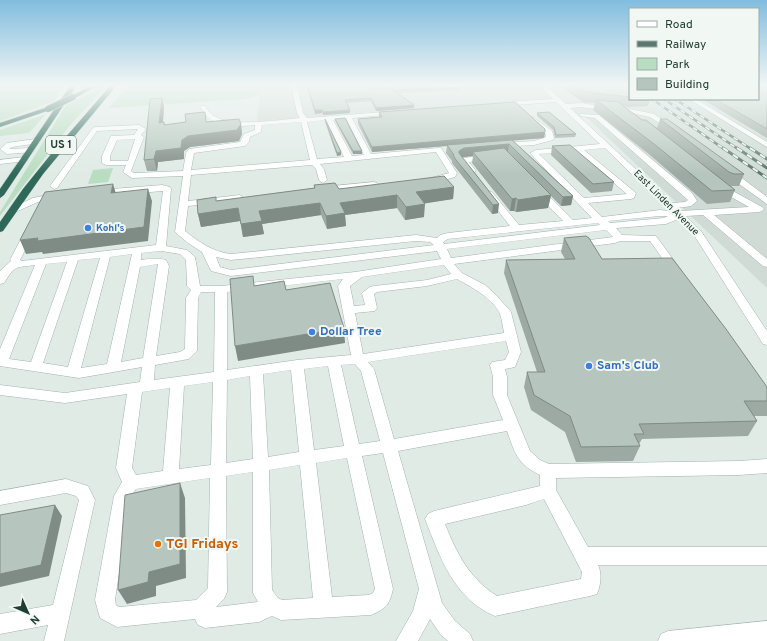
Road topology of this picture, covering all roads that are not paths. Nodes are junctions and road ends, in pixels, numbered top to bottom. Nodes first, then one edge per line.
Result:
1 (30, 115) edge
2 (54, 115) edge
3 (88, 115) edge
4 (208, 115) edge
5 (302, 115) edge
6 (362, 115) edge
7 (529, 115) edge
8 (574, 115) joint
9 (631, 115) edge
10 (652, 115) edge
11 (719, 115) edge
12 (348, 116) junction
13 (328, 117) junction
14 (306, 120) junction
15 (637, 120) edge
16 (258, 123) junction
17 (0, 125) edge
18 (678, 134) edge
19 (136, 137) junction
20 (36, 141) junction
21 (767, 144) edge
22 (10, 145) junction
23 (0, 146) edge
24 (491, 146) edge
25 (607, 146) junction
26 (577, 148) junction
27 (30, 150) junction
28 (369, 156) junction
29 (498, 156) edge
30 (349, 158) junction
31 (24, 159) junction
32 (0, 162) edge
33 (314, 162) junction
34 (131, 163) junction
35 (722, 168) edge
36 (187, 173) junction
37 (477, 177) edge
38 (323, 180) dead end
39 (421, 181) edge
40 (714, 182) edge
41 (646, 183) junction
42 (621, 184) junction
43 (383, 185) edge
44 (54, 186) dead end
45 (535, 187) edge
46 (486, 189) edge
47 (310, 191) edge
48 (92, 194) edge
49 (0, 195) edge
50 (252, 197) edge
51 (583, 201) junction
52 (767, 201) edge
53 (184, 204) junction
54 (670, 206) junction
55 (763, 207) edge
56 (13, 210) junction
57 (40, 212) edge
58 (706, 213) junction
59 (679, 214) junction
60 (570, 223) junction
61 (604, 223) junction
62 (33, 225) edge
63 (0, 229) edge
64 (517, 232) junction
65 (618, 238) junction
66 (439, 245) junction
67 (162, 248) junction
68 (205, 249) junction
69 (138, 250) junction
70 (275, 253) junction
71 (106, 254) junction
72 (74, 258) junction
73 (42, 261) junction
74 (16, 262) junction
75 (448, 263) junction
76 (136, 264) junction
77 (767, 264) edge
78 (277, 268) junction
79 (359, 274) junction
80 (458, 276) junction
81 (682, 280) edge
82 (0, 281) edge
83 (198, 289) junction
84 (221, 289) junction
85 (348, 310) junction
86 (511, 336) junction
87 (767, 341) edge
88 (358, 359) junction
89 (334, 361) junction
90 (0, 362) edge
91 (149, 362) junction
92 (297, 365) junction
93 (36, 368) junction
94 (112, 368) junction
95 (73, 372) junction
96 (256, 372) junction
97 (221, 376) junction
98 (176, 383) junction
99 (141, 388) junction
100 (0, 390) edge
101 (512, 424) junction
102 (389, 446) junction
103 (353, 452) junction
104 (307, 458) junction
105 (260, 465) junction
106 (767, 466) edge
107 (218, 470) junction
108 (548, 471) junction
109 (170, 478) junction
110 (132, 482) junction
111 (548, 491) junction
112 (0, 498) edge
113 (583, 556) junction
114 (767, 556) edge
115 (428, 590) junction
116 (271, 605) junction
117 (324, 608) junction
118 (200, 609) junction
119 (61, 613) junction
120 (0, 624) edge
121 (767, 631) edge
122 (54, 641) edge
123 (406, 641) edge
124 (463, 641) edge
125 (674, 641) edge

1 - 17 highway, bridge
2 - 20 highway, US 1
3 - 56 highway, US 1
4 - 16 street
5 - 14 street
6 - 12 street
7 - 24 street
8 - 25 street, East Linden Avenue
8 - 54 street
9 - 15 street
10 - 18 street
11 - 21 street
12 - 13 street
12 - 28 street
13 - 14 street
13 - 30 street
14 - 16 street
14 - 33 street
16 - 36 street
19 - 34 street
19 - 34 street
19 - 44 street
20 - 22 street
20 - 27 highway, US 1
22 - 23 street
22 - 27 street
25 - 26 street
25 - 41 street, East Linden Avenue
26 - 42 street
26 - 51 street
27 - 31 highway, US 1
28 - 30 street
28 - 39 street
29 - 37 street
30 - 33 street
31 - 32 street
31 - 49 highway, US 1
33 - 36 street
33 - 38 street
34 - 36 street
35 - 52 street
36 - 53 street
40 - 55 street
41 - 42 street
41 - 54 street, East Linden Avenue
42 - 51 street
43 - 47 street
45 - 60 street
46 - 64 street
48 - 67 street
50 - 53 street
51 - 61 street
53 - 68 street
54 - 59 street, East Linden Avenue
55 - 58 street
56 - 57 street
56 - 63 highway, US 1
58 - 59 street
58 - 77 street
59 - 61 street
59 - 87 street, East Linden Avenue
60 - 61 street
60 - 64 street
61 - 64 street
61 - 65 street
62 - 74 street
64 - 66 street
65 - 75 street
65 - 81 street
66 - 70 street
66 - 75 street
66 - 78 street
67 - 69 street
67 - 83 street
68 - 70 street
68 - 78 street
69 - 71 street
69 - 76 street
70 - 78 street
71 - 72 street
71 - 95 street
72 - 73 street
72 - 93 street
73 - 74 street
73 - 90 street
74 - 82 street
75 - 79 street
75 - 80 street
76 - 91 street
76 - 94 street
79 - 84 street
79 - 85 street
80 - 85 street
80 - 86 street
83 - 84 street
83 - 91 street
84 - 97 street
85 - 88 street
86 - 88 street
86 - 101 street
88 - 89 street
88 - 102 street
89 - 92 street
89 - 103 street
90 - 93 street
91 - 94 street
91 - 99 street
92 - 96 street
92 - 104 street
93 - 95 street
94 - 95 street
96 - 97 street
96 - 105 street
97 - 98 street
97 - 107 street
98 - 99 street
98 - 109 street
99 - 100 street
99 - 110 street
101 - 102 street
101 - 108 street
102 - 103 street
102 - 115 street
103 - 104 street
103 - 117 street
104 - 105 street
104 - 117 street
105 - 107 street
105 - 116 street
106 - 108 street
107 - 109 street
107 - 118 street
108 - 111 street
109 - 110 street
110 - 118 street
111 - 113 street
111 - 113 street
112 - 119 street
113 - 114 street
115 - 123 street
115 - 124 street
116 - 117 street
116 - 118 street
119 - 120 street
119 - 122 street
121 - 125 street

